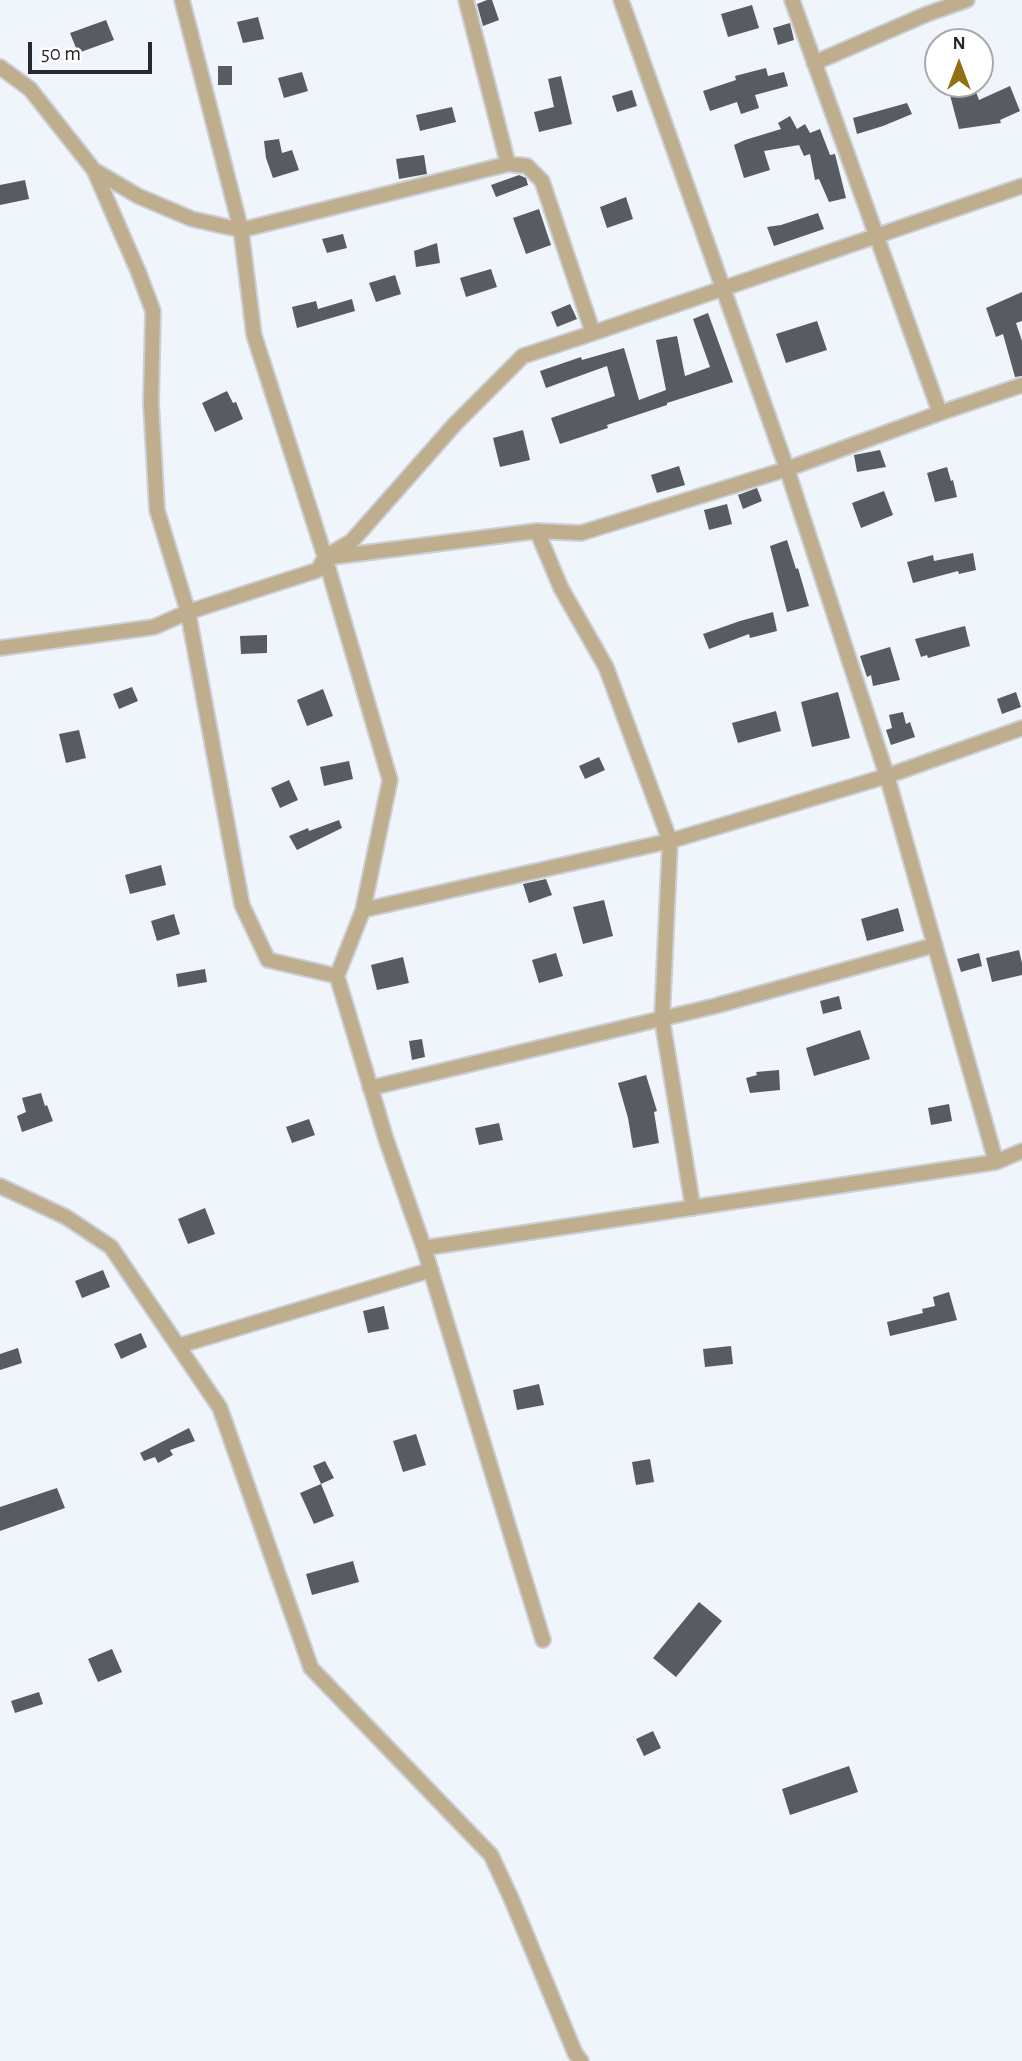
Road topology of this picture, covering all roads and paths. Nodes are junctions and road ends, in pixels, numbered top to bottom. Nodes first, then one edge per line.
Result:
1 (182, 0) edge
2 (466, 0) edge
3 (621, 0) edge
4 (792, 0) edge
5 (967, 0) edge
6 (925, 7) edge
7 (814, 63) junction
8 (0, 67) edge
9 (508, 164) junction
10 (94, 170) junction
11 (1022, 186) edge
12 (241, 230) junction
13 (877, 235) junction
14 (724, 288) junction
15 (593, 334) junction
16 (1022, 386) edge
17 (940, 413) junction
18 (787, 469) junction
19 (537, 531) junction
20 (325, 558) junction
21 (188, 612) junction
22 (0, 648) edge
23 (1022, 728) edge
24 (887, 776) junction
25 (670, 841) junction
26 (363, 910) junction
27 (935, 945) junction
28 (337, 976) junction
29 (662, 1019) junction
30 (371, 1088) junction
31 (1022, 1151) edge
32 (996, 1162) junction
33 (0, 1186) edge
34 (693, 1208) junction
35 (424, 1248) junction
36 (431, 1270) junction
37 (178, 1346) junction
38 (543, 1640) dead end
39 (581, 2061) edge

1 - 12 street
2 - 9 street
3 - 14 street
4 - 7 street
5 - 6 street
6 - 7 street
7 - 13 street
8 - 10 street
9 - 12 street
9 - 15 street
10 - 12 street
10 - 21 street
11 - 13 street
12 - 20 street
13 - 14 street
13 - 17 street
14 - 15 street
14 - 18 street
15 - 20 street
16 - 17 street
17 - 18 street
18 - 19 street
18 - 24 street
19 - 20 street
19 - 25 street
20 - 21 street
20 - 26 street
21 - 22 street
21 - 28 street
23 - 24 street
24 - 25 street
24 - 27 street
25 - 26 street
25 - 29 street
26 - 28 street
27 - 29 street
27 - 32 street
28 - 30 street
29 - 30 street
29 - 34 street
30 - 35 street
31 - 32 street
32 - 34 street
33 - 37 street
34 - 35 street
35 - 36 street
36 - 37 street
36 - 38 street
37 - 39 street

